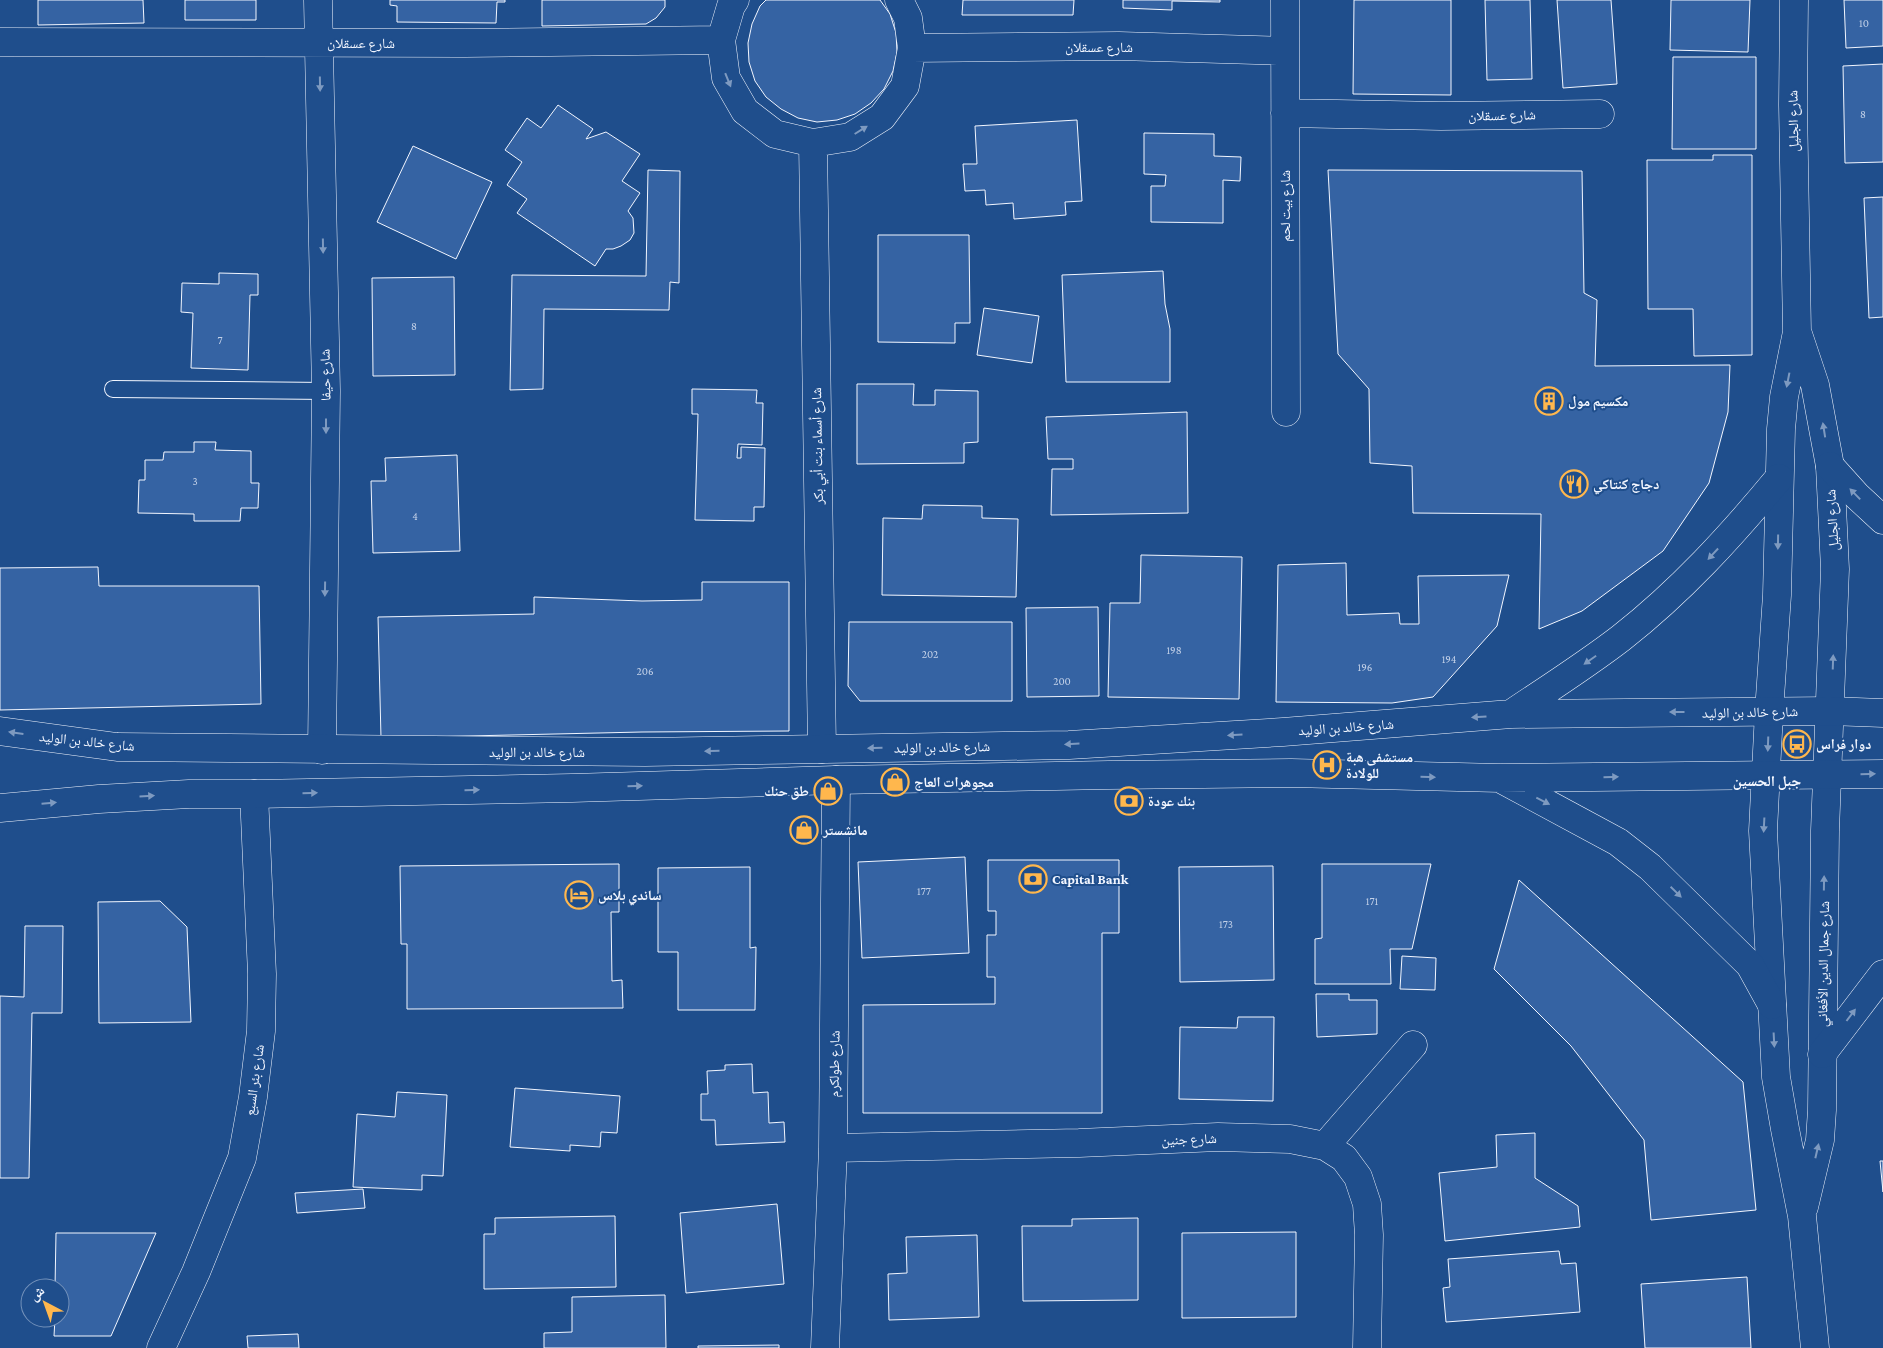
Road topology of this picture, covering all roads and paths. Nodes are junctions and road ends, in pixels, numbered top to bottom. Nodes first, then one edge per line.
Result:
1 (318, 0) edge
2 (735, 0) edge
3 (899, 0) edge
4 (1285, 0) edge
5 (1794, 0) edge
6 (721, 40) junction
7 (0, 42) edge
8 (319, 43) junction
9 (912, 48) junction
10 (1285, 51) junction
11 (1285, 113) junction
12 (1600, 114) dead end
13 (813, 143) junction
14 (1797, 332) junction
15 (113, 389) dead end
16 (326, 391) junction
17 (1286, 412) dead end
18 (1830, 466) junction
19 (1779, 478) junction
20 (1883, 520) edge
21 (1830, 711) junction
22 (1769, 712) junction
23 (1883, 713) edge
24 (1511, 714) junction
25 (0, 731) edge
26 (822, 749) junction
27 (322, 750) junction
28 (1883, 774) edge
29 (1766, 776) junction
30 (1828, 776) junction
31 (1500, 778) junction
32 (836, 780) junction
33 (254, 794) junction
34 (0, 808) edge
35 (1883, 974) edge
36 (1772, 1005) junction
37 (1413, 1045) dead end
38 (1822, 1054) junction
39 (1325, 1146) junction
40 (833, 1148) junction
41 (1802, 1216) junction
42 (161, 1348) edge
43 (825, 1348) edge
44 (1367, 1348) edge
45 (1815, 1348) edge

1 - 8 street, شارع حيفا
2 - 6 street
3 - 9 street
4 - 10 street, شارع بيت لحم
5 - 14 street, شارع الجليل
6 - 8 street, شارع عسقلان
6 -> 13 street
7 - 8 street, شارع عسقلان
8 -> 16 street, شارع حيفا
9 - 10 street, شارع عسقلان
13 -> 9 street
10 - 11 street, شارع بيت لحم
11 - 12 street, شارع عسقلان
11 - 17 street, شارع بيت لحم
13 - 26 street, شارع أسماء بنت أبي بكر
18 -> 14 street, شارع الجليل
14 -> 19 street, شارع الجليل
15 - 16 lane
16 -> 27 street, شارع حيفا
20 -> 18 street
21 -> 18 street, شارع الجليل
19 -> 22 street, شارع الجليل
19 -> 24 street
21 - 22 street, شارع خالد بن الوليد
21 - 23 street, شارع خالد بن الوليد
21 - 30 street, شارع جمال الدين الأفغاني
22 -> 24 street, شارع خالد بن الوليد
22 -> 29 street, شارع جمال الدين الأفغاني
24 -> 26 street, شارع خالد بن الوليد
27 -> 25 street, شارع خالد بن الوليد
26 -> 27 street, شارع خالد بن الوليد
30 -> 28 street
29 - 30 street
31 -> 29 street
29 -> 36 street, شارع جمال الدين الأفغاني
38 -> 30 street, شارع جمال الدين الأفغاني
32 -> 31 street
31 -> 36 street
33 -> 32 street
32 - 40 street, شارع طولكرم
34 -> 33 street
33 - 42 street, شارع بئر السبع
38 -> 35 street
36 -> 41 street, شارع جمال الدين الأفغاني
37 - 39 street
41 -> 38 street, شارع جمال الدين الأفغاني
39 - 40 street, شارع جنين
39 - 44 street, شارع جنين
40 - 43 street, شارع طولكرم
41 - 45 street, شارع جمال الدين الأفغاني

